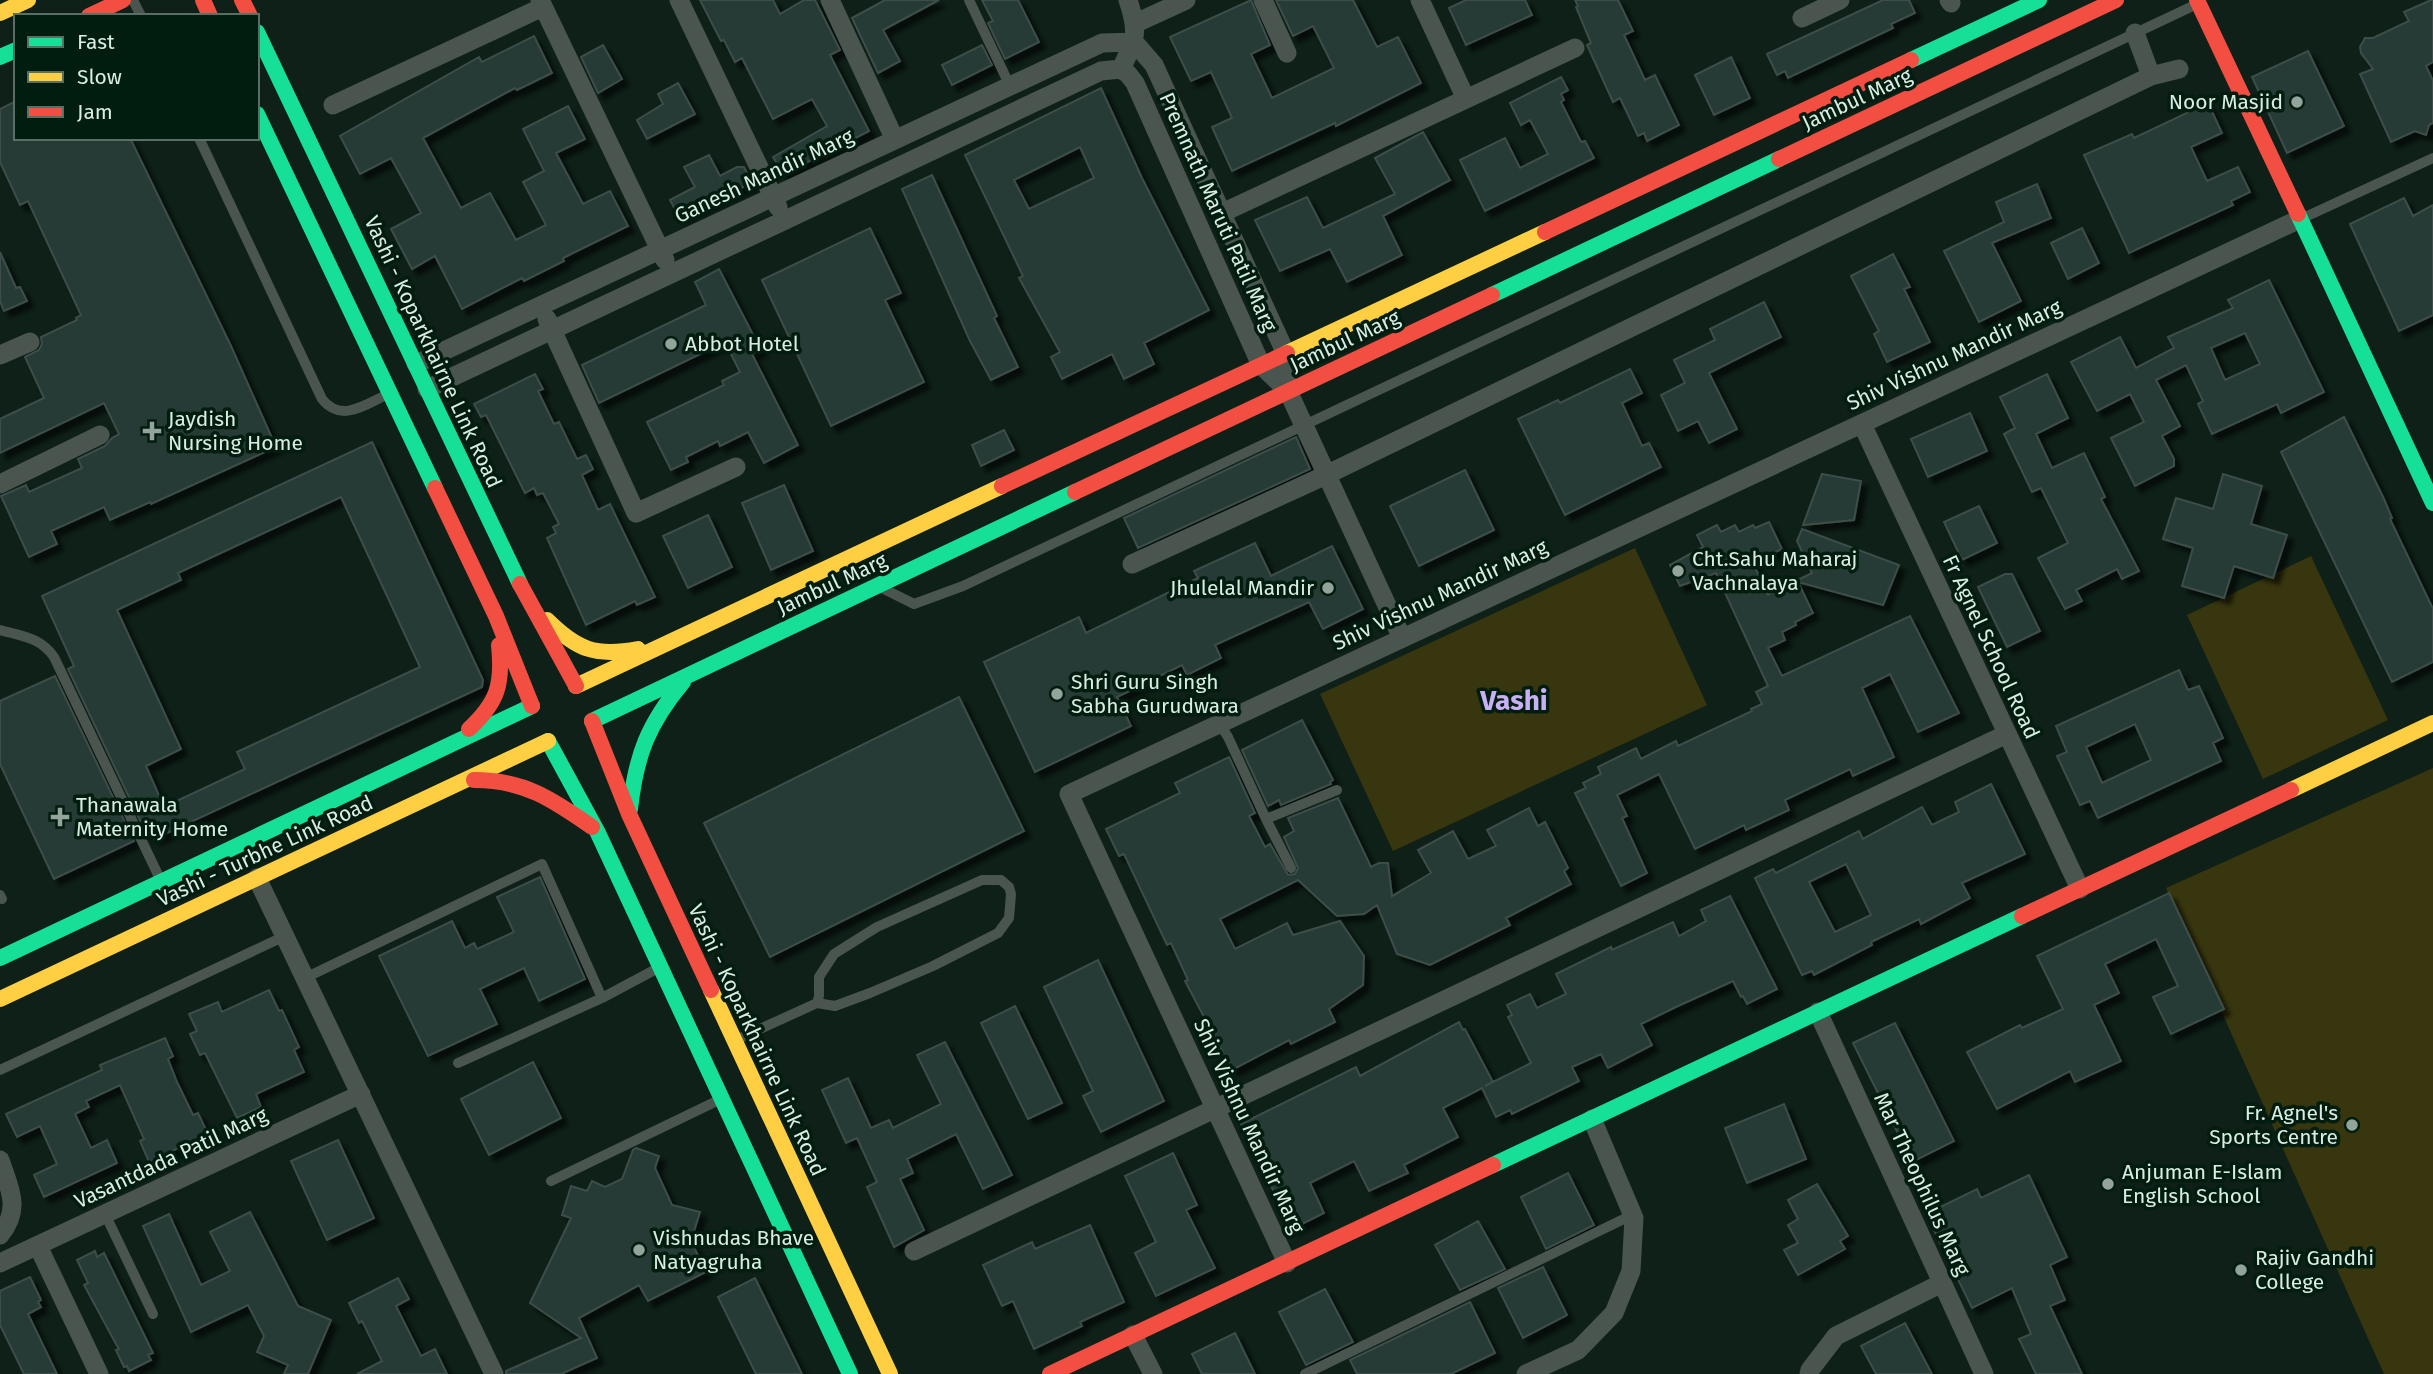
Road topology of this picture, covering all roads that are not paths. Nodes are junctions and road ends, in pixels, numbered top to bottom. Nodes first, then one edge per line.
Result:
1 (28, 0) edge
2 (123, 0) edge
3 (679, 0) edge
4 (830, 0) edge
5 (970, 0) edge
6 (1128, 0) edge
7 (1186, 0) edge
8 (1263, 0) edge
9 (1420, 0) edge
10 (1840, 0) edge
11 (2039, 0) edge
12 (2116, 0) edge
13 (2201, 1) edge
14 (542, 3) edge
15 (0, 13) edge
16 (93, 14) edge
17 (1802, 18) dead end
18 (1135, 33) junction
19 (2135, 33) junction
20 (259, 36) edge
21 (1575, 48) dead end
22 (1287, 53) dead end
23 (1121, 69) junction
24 (2179, 69) dead end
25 (2151, 76) junction
26 (1010, 86) junction
27 (1466, 99) junction
28 (333, 105) dead end
29 (259, 118) edge
30 (200, 140) edge
31 (895, 140) junction
32 (869, 152) junction
33 (2433, 158) edge
34 (880, 175) junction
35 (773, 197) junction
36 (1222, 213) junction
37 (2300, 219) junction
38 (784, 220) junction
39 (660, 250) junction
40 (672, 274) junction
41 (541, 305) junction
42 (552, 330) junction
43 (30, 342) dead end
44 (1286, 354) junction
45 (0, 355) edge
46 (416, 364) junction
47 (1261, 365) junction
48 (427, 389) junction
49 (1288, 391) junction
50 (390, 393) junction
51 (1861, 424) junction
52 (1303, 426) junction
53 (100, 436) dead end
54 (736, 467) dead end
55 (1326, 475) junction
56 (0, 484) edge
57 (2433, 503) edge
58 (1132, 564) dead end
59 (877, 586) junction
60 (528, 601) junction
61 (496, 616) junction
62 (0, 630) edge
63 (1402, 638) junction
64 (674, 641) junction
65 (690, 675) junction
66 (559, 683) dead end
67 (576, 687) junction
68 (542, 691) dead end
69 (533, 706) junction
70 (592, 721) junction
71 (1219, 723) junction
72 (2433, 723) edge
73 (2007, 734) junction
74 (583, 736) dead end
75 (548, 741) junction
76 (566, 744) dead end
77 (451, 745) junction
78 (467, 780) junction
79 (1337, 790) dead end
80 (629, 814) junction
81 (1266, 819) junction
82 (597, 831) junction
83 (1291, 868) dead end
84 (257, 878) junction
85 (161, 882) junction
86 (2080, 889) junction
87 (285, 936) junction
88 (0, 958) edge
89 (660, 967) junction
90 (305, 978) junction
91 (602, 998) junction
92 (0, 999) edge
93 (817, 1003) junction
94 (1818, 1012) junction
95 (735, 1041) junction
96 (458, 1063) dead end
97 (0, 1070) edge
98 (361, 1094) junction
99 (722, 1099) junction
100 (1216, 1109) junction
101 (1592, 1119) junction
102 (0, 1160) edge
103 (551, 1181) dead end
104 (105, 1214) junction
105 (1632, 1215) junction
106 (0, 1235) edge
107 (38, 1246) junction
108 (914, 1251) dead end
109 (0, 1263) edge
110 (1287, 1263) junction
111 (1942, 1283) junction
112 (153, 1314) dead end
113 (1133, 1335) junction
114 (99, 1374) edge
115 (494, 1374) edge
116 (850, 1374) edge
117 (890, 1374) edge
118 (1051, 1374) edge
119 (1153, 1374) edge
120 (1305, 1374) edge
121 (1526, 1374) edge
122 (1810, 1374) edge
123 (1984, 1374) edge

1 - 15 main road
2 - 16 main road
3 - 35 street
4 - 31 street
5 - 26 lane
6 - 18 street, Premnath Maruti Patil Marg
7 - 18 street
8 - 22 street
9 - 27 street
10 - 17 street
11 - 44 main road, Jambul Marg
12 - 49 main road, Jambul Marg
13 - 19 lane
13 - 37 main road
14 - 28 street
14 - 39 street
18 - 23 street
18 - 26 street, Ganesh Mandir Marg
18 - 36 street, Premnath Maruti Patil Marg
19 - 25 street
19 - 52 lane
20 - 46 main road, Vashi - Koparkhairne Link Road
21 - 27 street
23 - 34 street
23 - 47 street, Premnath Maruti Patil Marg
24 - 25 street
25 - 55 street
26 - 31 street, Ganesh Mandir Marg
27 - 36 street
29 - 50 main road
30 - 50 lane
31 - 32 street, Ganesh Mandir Marg
32 - 34 street
32 - 35 street, Ganesh Mandir Marg
33 - 37 lane
34 - 38 street
35 - 38 street
35 - 39 street, Ganesh Mandir Marg
36 - 44 street, Premnath Maruti Patil Marg
37 - 51 street, Shiv Vishnu Mandir Marg
37 - 57 main road
38 - 40 street
39 - 40 street
39 - 41 street, Ganesh Mandir Marg
40 - 42 street
41 - 42 street
41 - 46 street, Ganesh Mandir Marg
42 - 48 street
42 - 54 street
43 - 45 street
44 - 47 main road, Jambul Marg
44 - 49 street, Premnath Maruti Patil Marg
46 - 48 main road, Vashi - Koparkhairne Link Road
47 - 49 street, Premnath Maruti Patil Marg
47 - 64 main road, Jambul Marg
48 - 60 main road, Vashi - Koparkhairne Link Road
49 - 52 street
49 - 59 main road, Jambul Marg
50 - 61 main road
51 - 63 street, Shiv Vishnu Mandir Marg
51 - 73 street, Fr Agnel School Road
52 - 55 street
52 - 59 lane
53 - 56 street
55 - 58 street
55 - 63 street
59 - 65 main road, Jambul Marg
60 - 64 main road
60 - 67 main road, Vashi - Koparkhairne Link Road
61 - 69 main road
61 - 77 main road
62 - 85 lane
63 - 71 street, Shiv Vishnu Mandir Marg
64 - 67 main road, Jambul Marg
65 - 70 main road, Jambul Marg
65 - 80 main road
66 - 67 main road
67 - 70 main road, Vashi - Koparkhairne Link Road
68 - 69 main road
69 - 75 main road
69 - 77 main road, Vashi - Turbhe Link Road
70 - 74 main road
70 - 80 main road, Vashi - Koparkhairne Link Road
71 - 81 lane
71 - 100 street, Shiv Vishnu Mandir Marg
72 - 86 main road
73 - 86 street, Fr Agnel School Road
73 - 100 street
75 - 76 main road
75 - 78 main road, Vashi - Turbhe Link Road
75 - 82 main road
77 - 85 main road, Vashi - Turbhe Link Road
78 - 82 main road
78 - 84 main road, Vashi - Turbhe Link Road
79 - 81 lane
80 - 95 main road, Vashi - Koparkhairne Link Road
81 - 83 lane
82 - 89 main road
84 - 87 street
84 - 92 main road, Vashi - Turbhe Link Road
85 - 88 main road, Vashi - Turbhe Link Road
86 - 94 main road
87 - 90 street
87 - 97 lane
89 - 91 lane
89 - 99 main road
90 - 91 lane
90 - 98 street
91 - 96 lane
93 - 93 lane
93 - 95 lane
94 - 101 main road
94 - 111 street, Mar Theophilus Marg
95 - 117 main road, Vashi - Koparkhairne Link Road
98 - 104 street, Vasantdada Patil Marg
98 - 115 street
99 - 103 lane
99 - 116 main road
100 - 108 street
100 - 110 street, Shiv Vishnu Mandir Marg
101 - 105 street
101 - 110 main road
102 - 106 street
104 - 107 street, Vasantdada Patil Marg
104 - 112 lane
105 - 120 lane
105 - 121 street
107 - 109 street, Vasantdada Patil Marg
107 - 114 street
110 - 113 main road
111 - 122 street
111 - 123 street, Mar Theophilus Marg
113 - 118 main road
113 - 119 street

